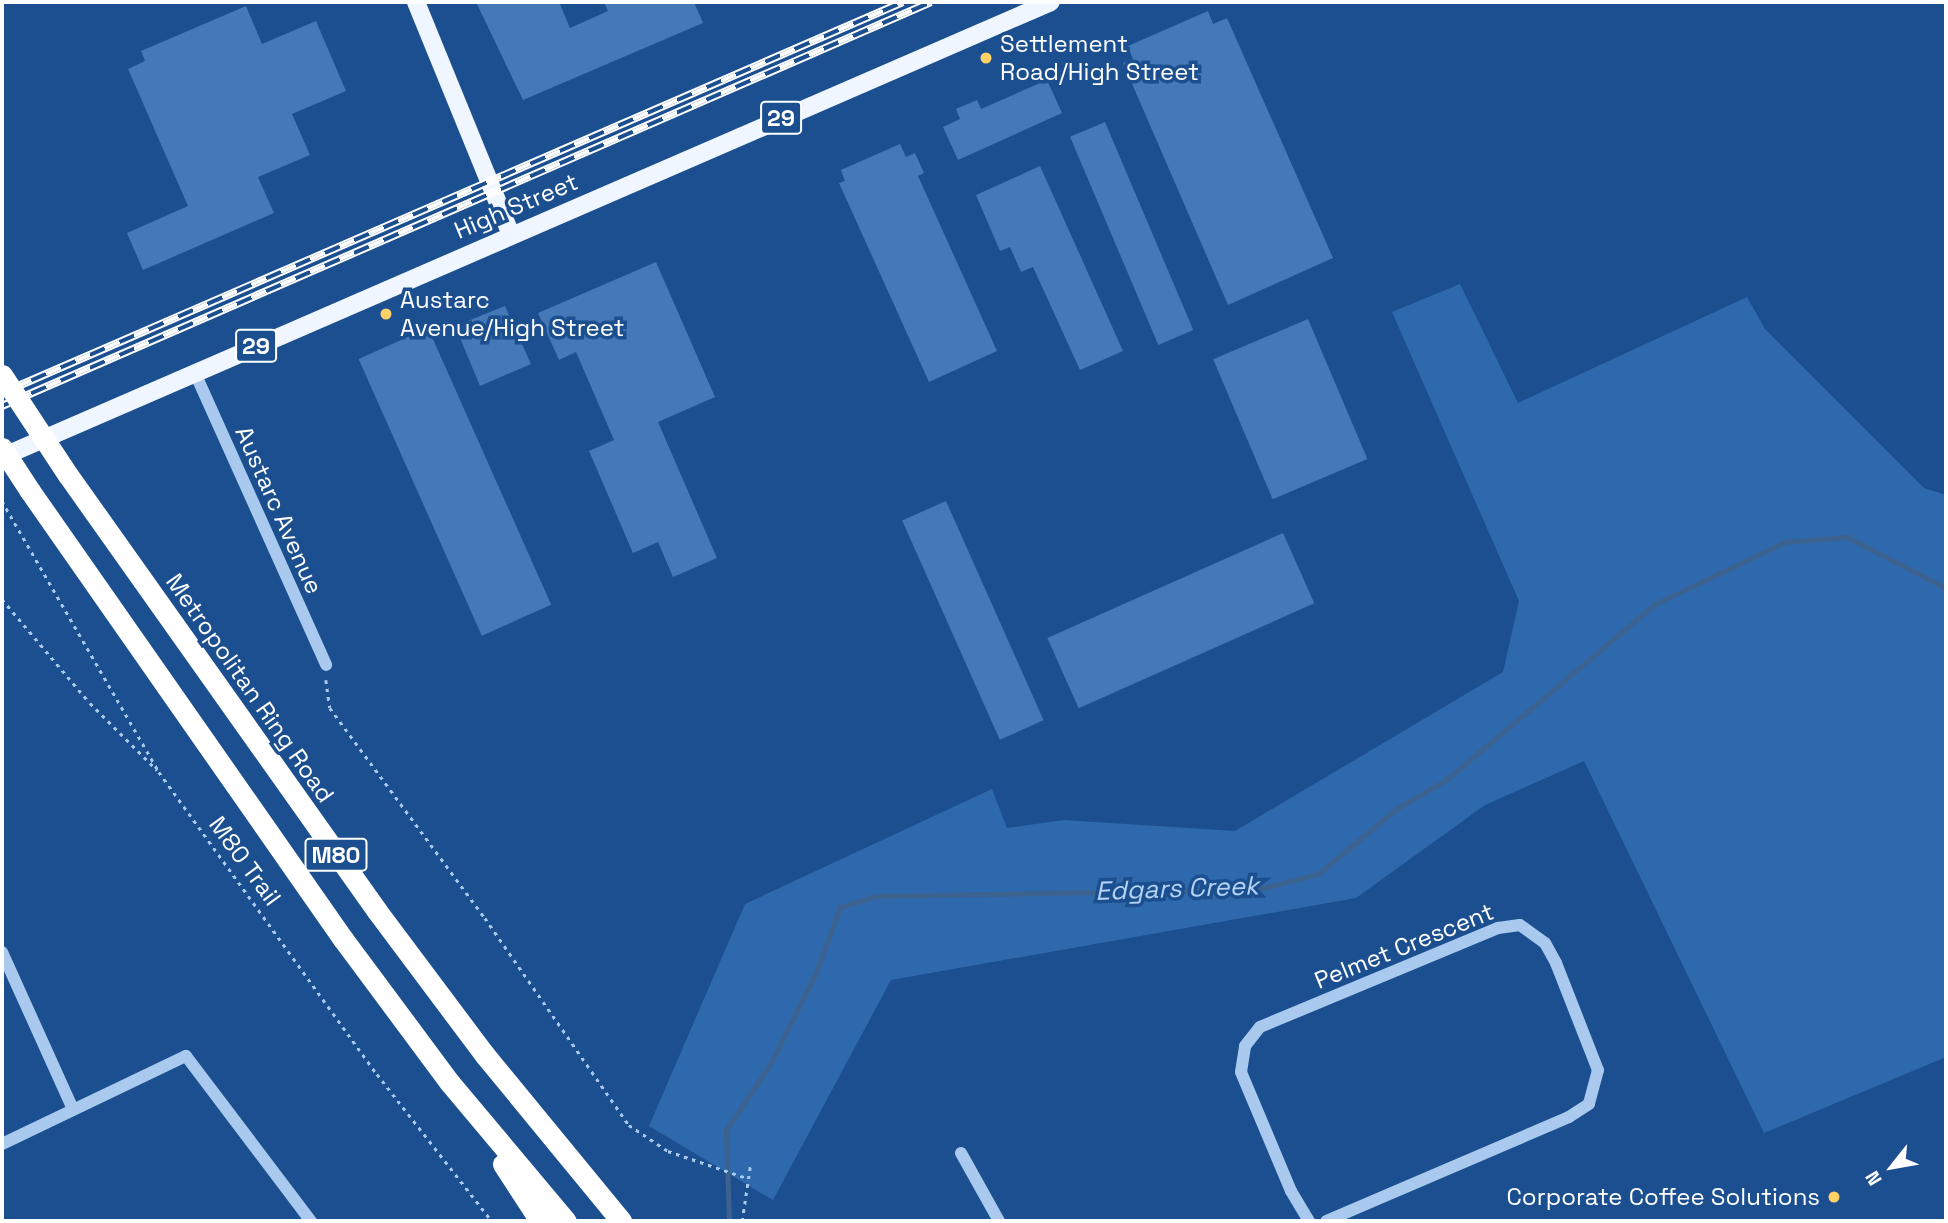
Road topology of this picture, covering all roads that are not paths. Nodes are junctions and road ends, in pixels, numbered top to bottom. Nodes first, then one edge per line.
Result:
1 (416, 2) edge
2 (1051, 2) edge
3 (511, 235) junction
4 (195, 373) junction
5 (2, 375) edge
6 (2, 448) edge
7 (2, 457) edge
8 (326, 664) road end
9 (2, 952) edge
10 (450, 1083) junction
11 (73, 1109) junction
12 (2, 1143) edge
13 (961, 1153) dead end
14 (311, 1221) edge
15 (540, 1221) edge
16 (566, 1221) edge
17 (621, 1221) edge
18 (999, 1221) edge
19 (1309, 1221) edge
20 (1326, 1221) edge

1 - 3 main road
2 - 3 main road, High Street / 29
3 - 4 main road, High Street / 29
4 - 7 main road, High Street / 29
4 - 8 street, Austarc Avenue
5 - 17 highway, Metropolitan Ring Road / M80, bridge
6 - 10 highway, M80, bridge
9 - 11 street
10 - 15 highway
10 - 16 highway, M80
11 - 12 street
11 - 14 street
13 - 18 street
19 - 20 street, Pelmet Crescent

